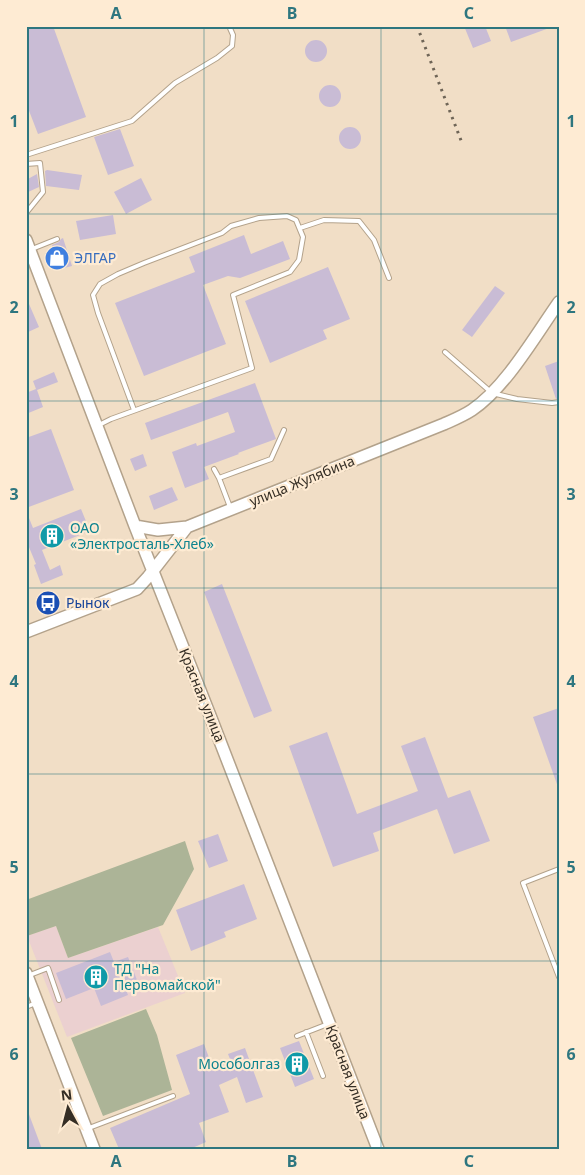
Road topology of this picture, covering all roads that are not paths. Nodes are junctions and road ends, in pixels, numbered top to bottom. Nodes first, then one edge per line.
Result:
1 (229, 26) edge
2 (26, 156) edge
3 (26, 164) edge
4 (26, 213) edge
5 (300, 228) junction
6 (58, 239) dead end
7 (28, 245) edge
8 (389, 278) dead end
9 (559, 302) edge
10 (445, 352) dead end
11 (492, 393) junction
12 (559, 402) edge
13 (134, 410) junction
14 (97, 426) junction
15 (284, 430) dead end
16 (214, 469) dead end
17 (219, 478) junction
18 (230, 509) junction
19 (135, 526) junction
20 (187, 527) junction
21 (153, 571) junction
22 (26, 632) edge
23 (559, 869) edge
24 (27, 974) edge
25 (559, 977) edge
26 (59, 1000) dead end
27 (32, 1005) edge
28 (330, 1023) junction
29 (306, 1032) junction
30 (297, 1036) dead end
31 (323, 1076) dead end
32 (173, 1096) dead end
33 (86, 1129) junction
34 (94, 1149) edge
35 (378, 1149) edge

1 - 2 lane
3 - 4 lane
5 - 8 lane
5 - 13 lane
5 - 13 lane
6 - 7 lane
7 - 14 main road, Красная улица
9 - 11 main road, улица Жулябина
10 - 11 lane
11 - 12 lane
11 - 18 main road, улица Жулябина
13 - 14 lane
14 - 19 main road, Красная улица
15 - 17 lane
16 - 17 lane
17 - 18 lane
18 - 20 main road, улица Жулябина
19 - 20 main road
19 - 21 main road, Красная улица
20 - 21 main road, улица Жулябина
21 - 22 main road, улица Жулябина
21 - 28 main road, Красная улица
23 - 25 lane
24 - 26 lane
24 - 27 main road
27 - 33 main road
28 - 29 lane
28 - 35 main road, Красная улица
29 - 30 lane
29 - 31 lane
32 - 33 lane
33 - 34 main road

